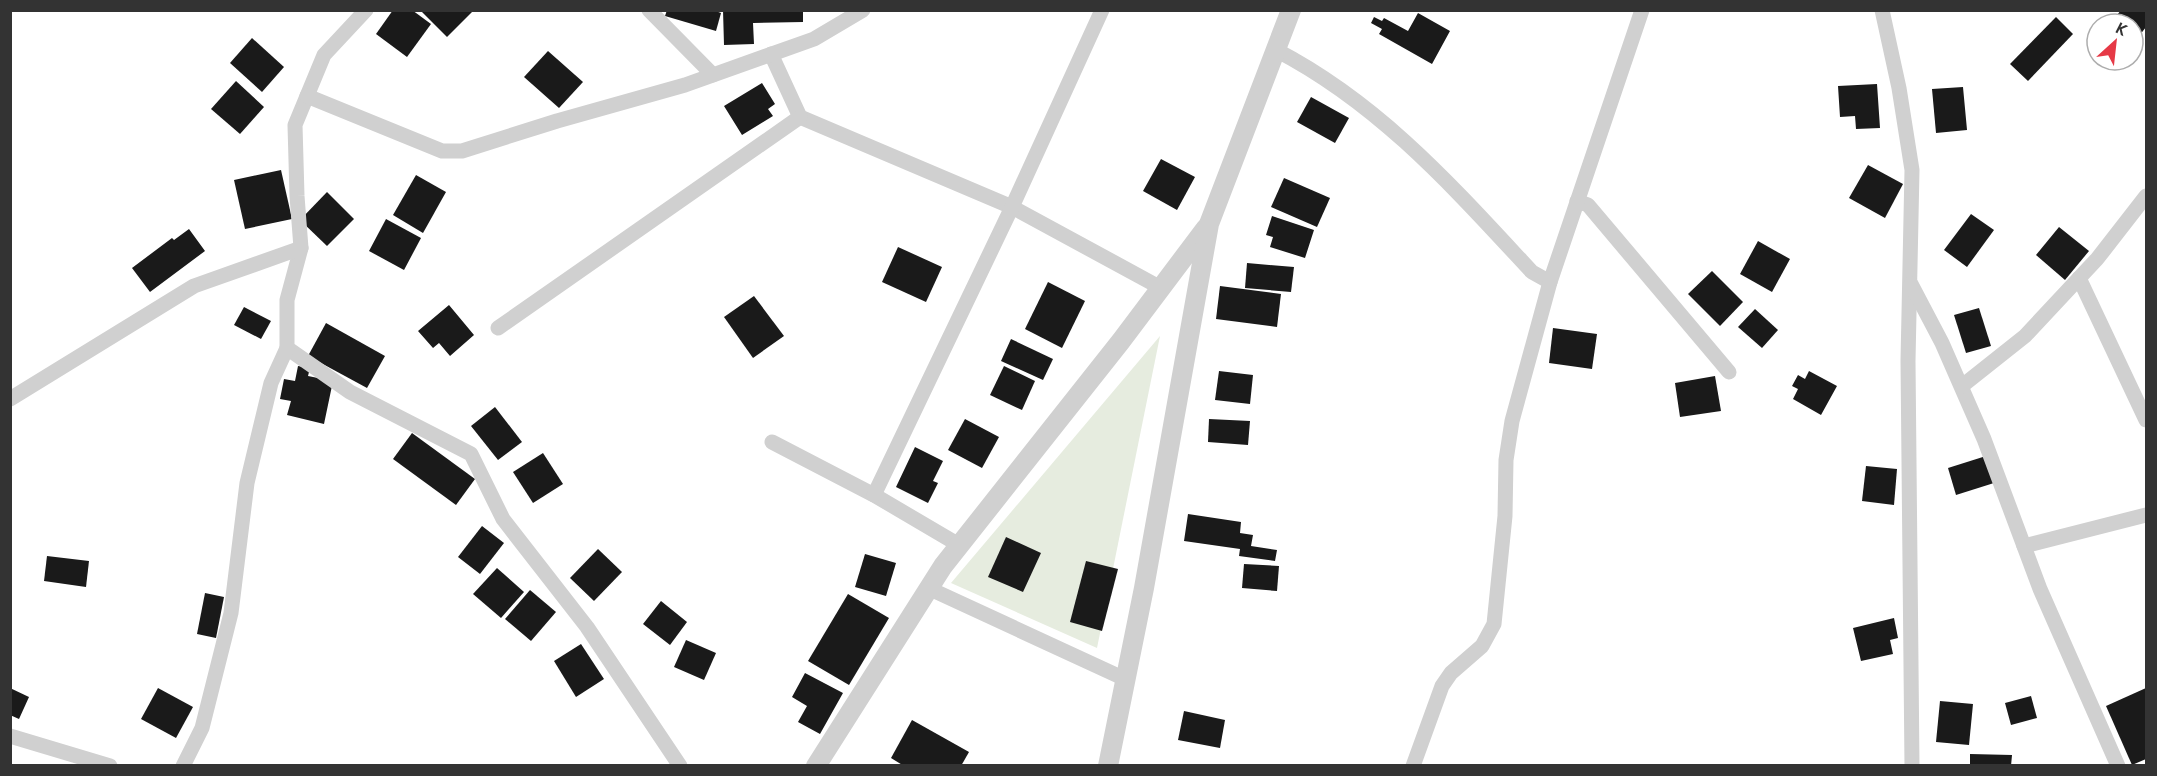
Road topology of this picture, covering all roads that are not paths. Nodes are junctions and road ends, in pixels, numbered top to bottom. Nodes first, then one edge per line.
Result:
1 (366, 10) edge
2 (649, 10) edge
3 (863, 10) edge
4 (1102, 10) edge
5 (1291, 10) edge
6 (1642, 10) edge
7 (1882, 10) edge
8 (1276, 50) junction
9 (771, 54) junction
10 (713, 75) junction
11 (307, 96) junction
12 (800, 117) junction
13 (2146, 196) edge
14 (1577, 201) junction
15 (1012, 207) junction
16 (1209, 224) junction
17 (301, 248) junction
18 (2079, 278) junction
19 (1550, 282) junction
20 (1910, 282) junction
21 (1161, 288) junction
22 (498, 328) dead end
23 (287, 348) junction
24 (1729, 372) dead end
25 (1962, 387) junction
26 (10, 399) edge
27 (2146, 420) edge
28 (772, 442) dead end
29 (874, 495) junction
30 (2146, 515) edge
31 (960, 545) junction
32 (2024, 546) junction
33 (928, 588) junction
34 (1125, 680) junction
35 (10, 736) edge
36 (110, 765) edge
37 (183, 765) edge
38 (680, 765) edge
39 (816, 765) edge
40 (1108, 765) edge
41 (1413, 765) edge
42 (1912, 765) edge
43 (2118, 765) edge

1 - 11 street
2 - 10 street
3 - 9 street
4 - 15 street
5 - 8 street
6 - 14 street
7 - 20 street
8 - 16 street
8 - 19 street
9 - 10 street
9 - 12 street
10 - 11 street
11 - 17 street
12 - 15 street
12 - 22 street
13 - 18 street
14 - 19 street
14 - 24 street
15 - 21 street
15 - 29 street
16 - 21 street
16 - 34 street
17 - 23 street
17 - 26 street
18 - 25 street
18 - 27 street
19 - 41 street
20 - 25 street
20 - 42 street
21 - 31 street
23 - 37 street
23 - 38 street
25 - 32 street
28 - 29 street
29 - 31 street
30 - 32 street
31 - 33 street
32 - 43 street
33 - 34 street
33 - 39 street
34 - 40 street
35 - 36 street

